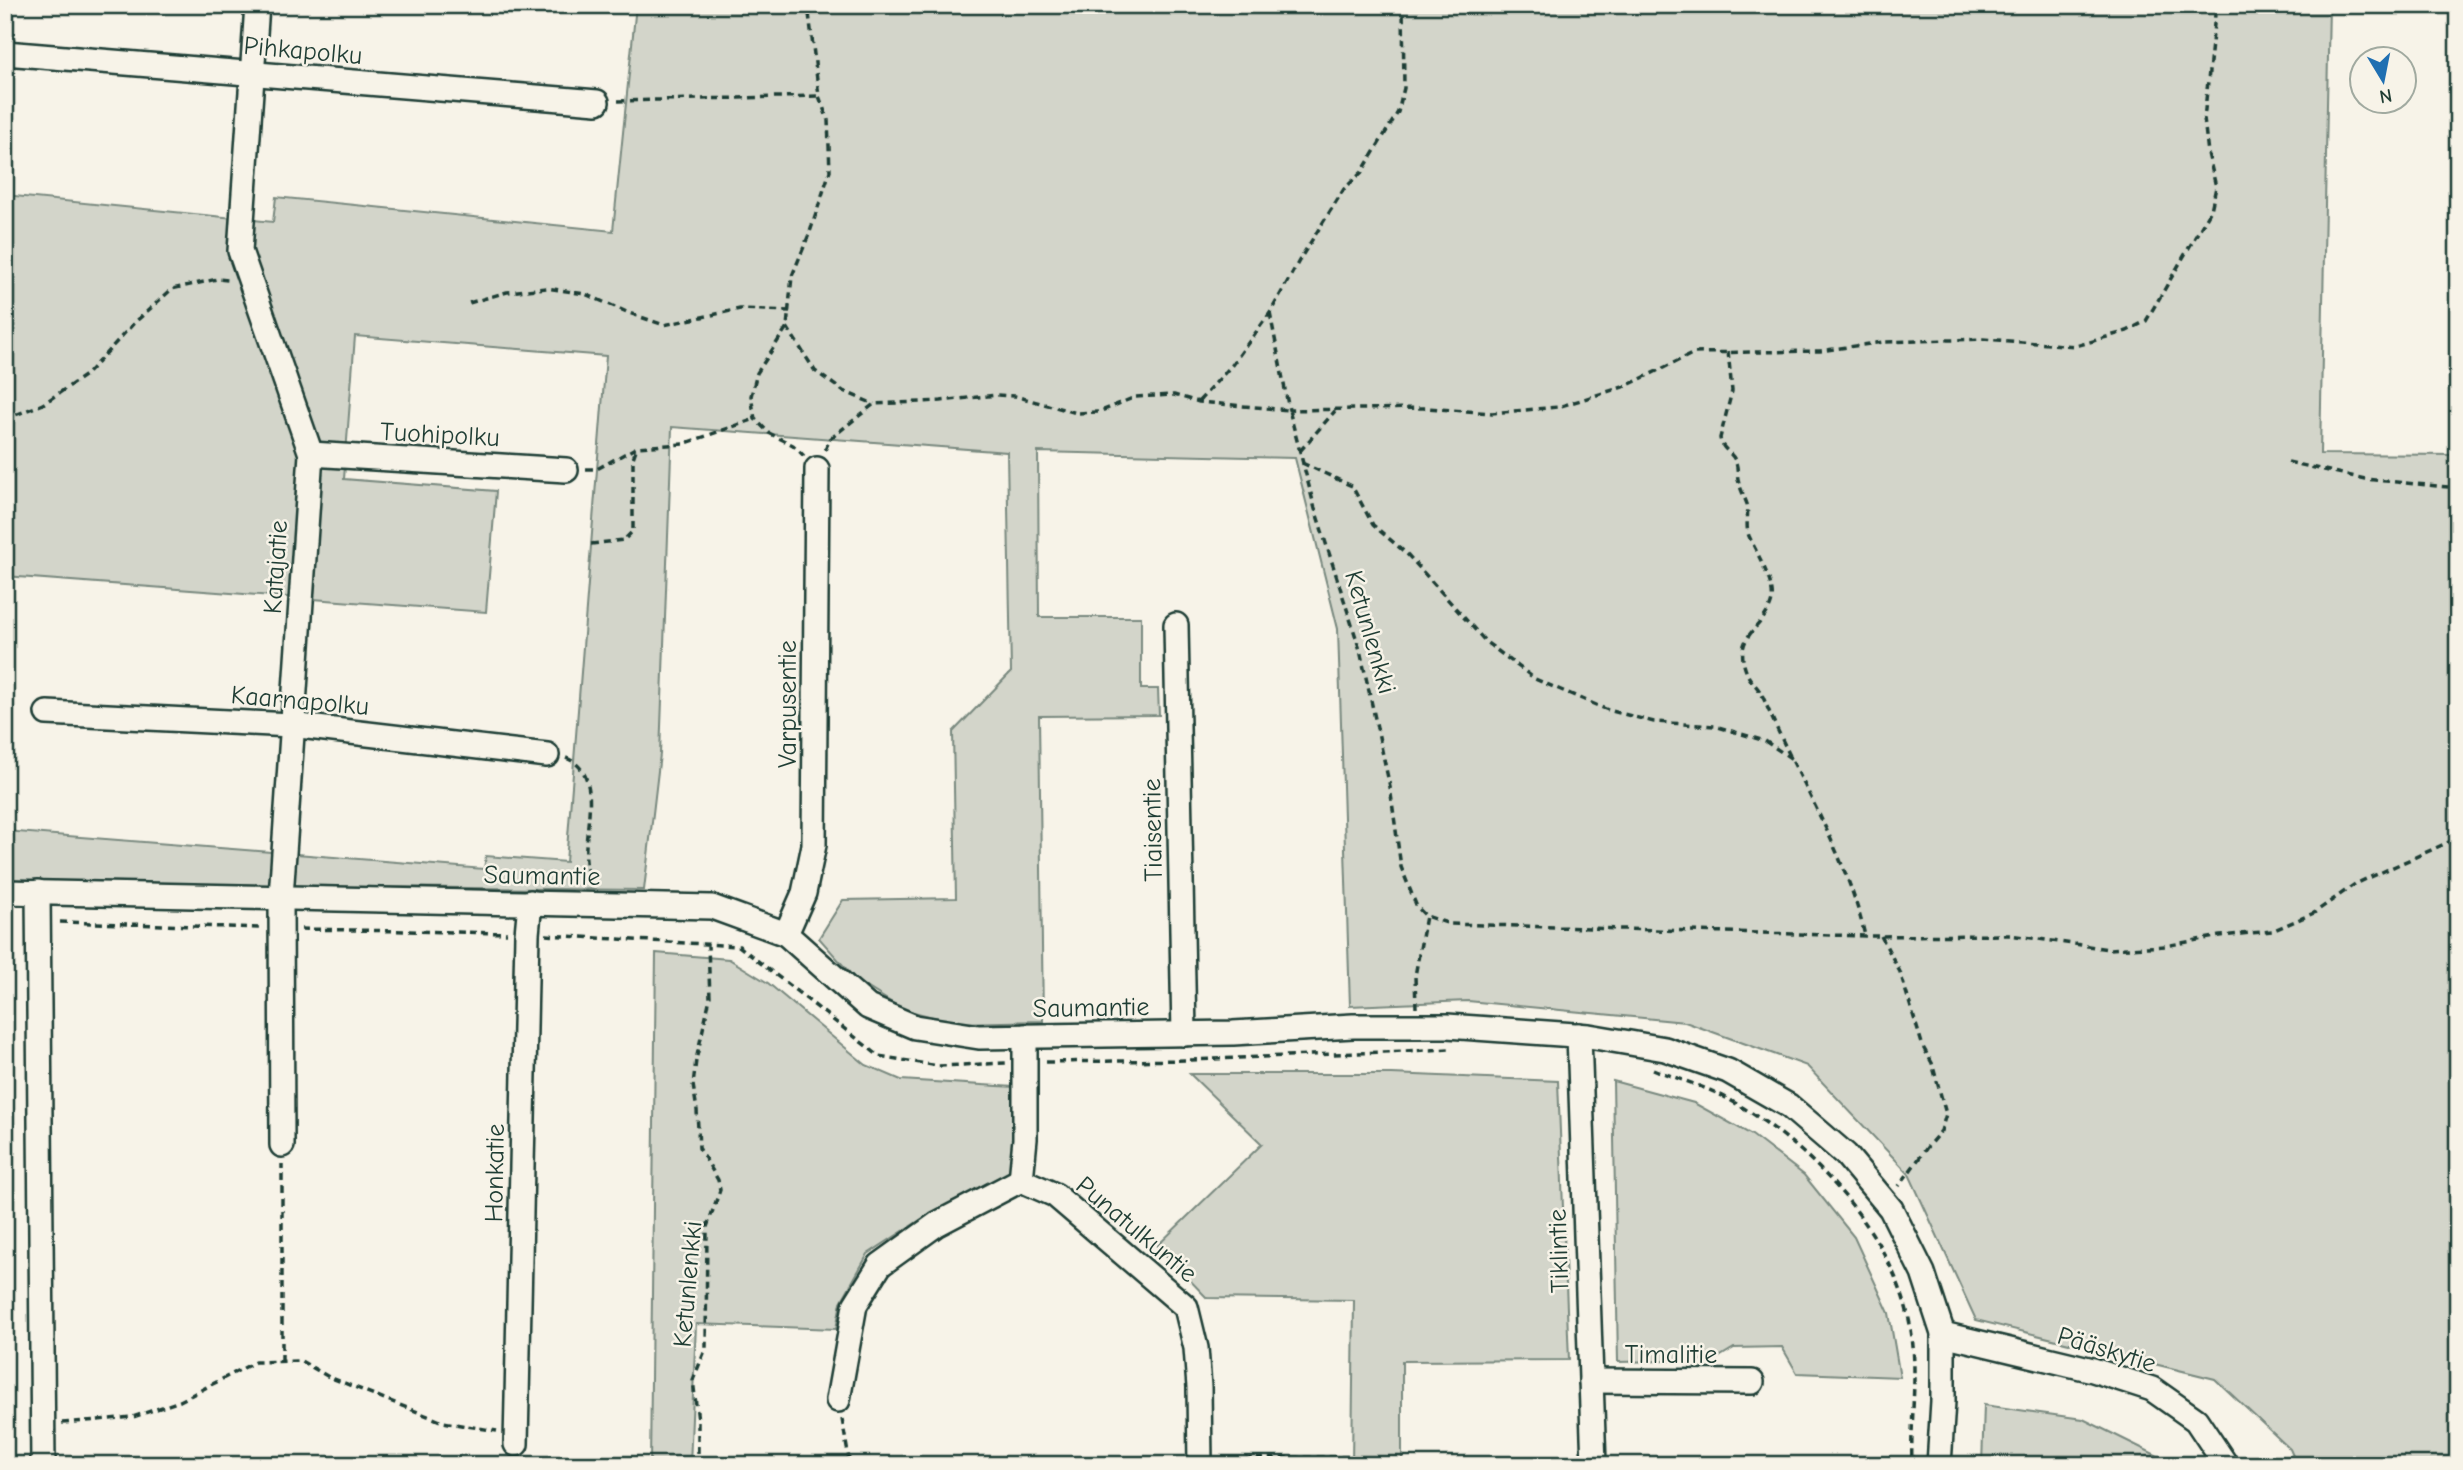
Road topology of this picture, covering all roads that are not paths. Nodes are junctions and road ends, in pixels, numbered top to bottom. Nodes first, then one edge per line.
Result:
1 (257, 5) edge
2 (5, 54) edge
3 (252, 74) junction
4 (597, 102) road end
5 (311, 454) junction
6 (817, 469) road end
7 (566, 470) road end
8 (1176, 625) dead end
9 (47, 713) dead end
10 (291, 725) junction
11 (547, 755) road end
12 (5, 892) edge
13 (38, 892) junction
14 (281, 897) junction
15 (530, 902) junction
16 (786, 934) junction
17 (1184, 1034) junction
18 (1579, 1035) junction
19 (1025, 1036) junction
20 (282, 1145) road end
21 (1021, 1180) junction
22 (1943, 1334) junction
23 (1591, 1381) junction
24 (1752, 1382) dead end
25 (838, 1400) road end
26 (516, 1439) road end
27 (43, 1465) edge
28 (1200, 1465) edge
29 (1594, 1465) edge
30 (1939, 1465) edge
31 (2226, 1465) edge

1 - 3 street, Katajatie
2 - 3 street, Pihkapolku
3 - 4 street, Pihkapolku
3 - 5 street, Katajatie
5 - 7 street, Tuohipolku
5 - 10 street, Katajatie
6 - 16 street, Varpusentie
8 - 17 street, Tiaisentie
9 - 10 street, Kaarnapolku
10 - 11 street, Kaarnapolku
10 - 14 street, Katajatie
12 - 13 street, Saumantie
13 - 14 street, Saumantie
13 - 27 street
14 - 15 street, Saumantie
14 - 20 street, Katajatie
15 - 16 street, Saumantie
15 - 26 street, Honkatie
16 - 19 street, Saumantie
17 - 18 street, Saumantie
17 - 19 street, Saumantie
18 - 22 street, Saumantie
18 - 23 street, Tiklintie
19 - 21 street
21 - 25 street
21 - 28 street, Punatulkuntie
22 - 30 street, Saumantie
22 - 31 street, Pääskytie
23 - 24 street, Timalitie
23 - 29 street, Tiklintie

